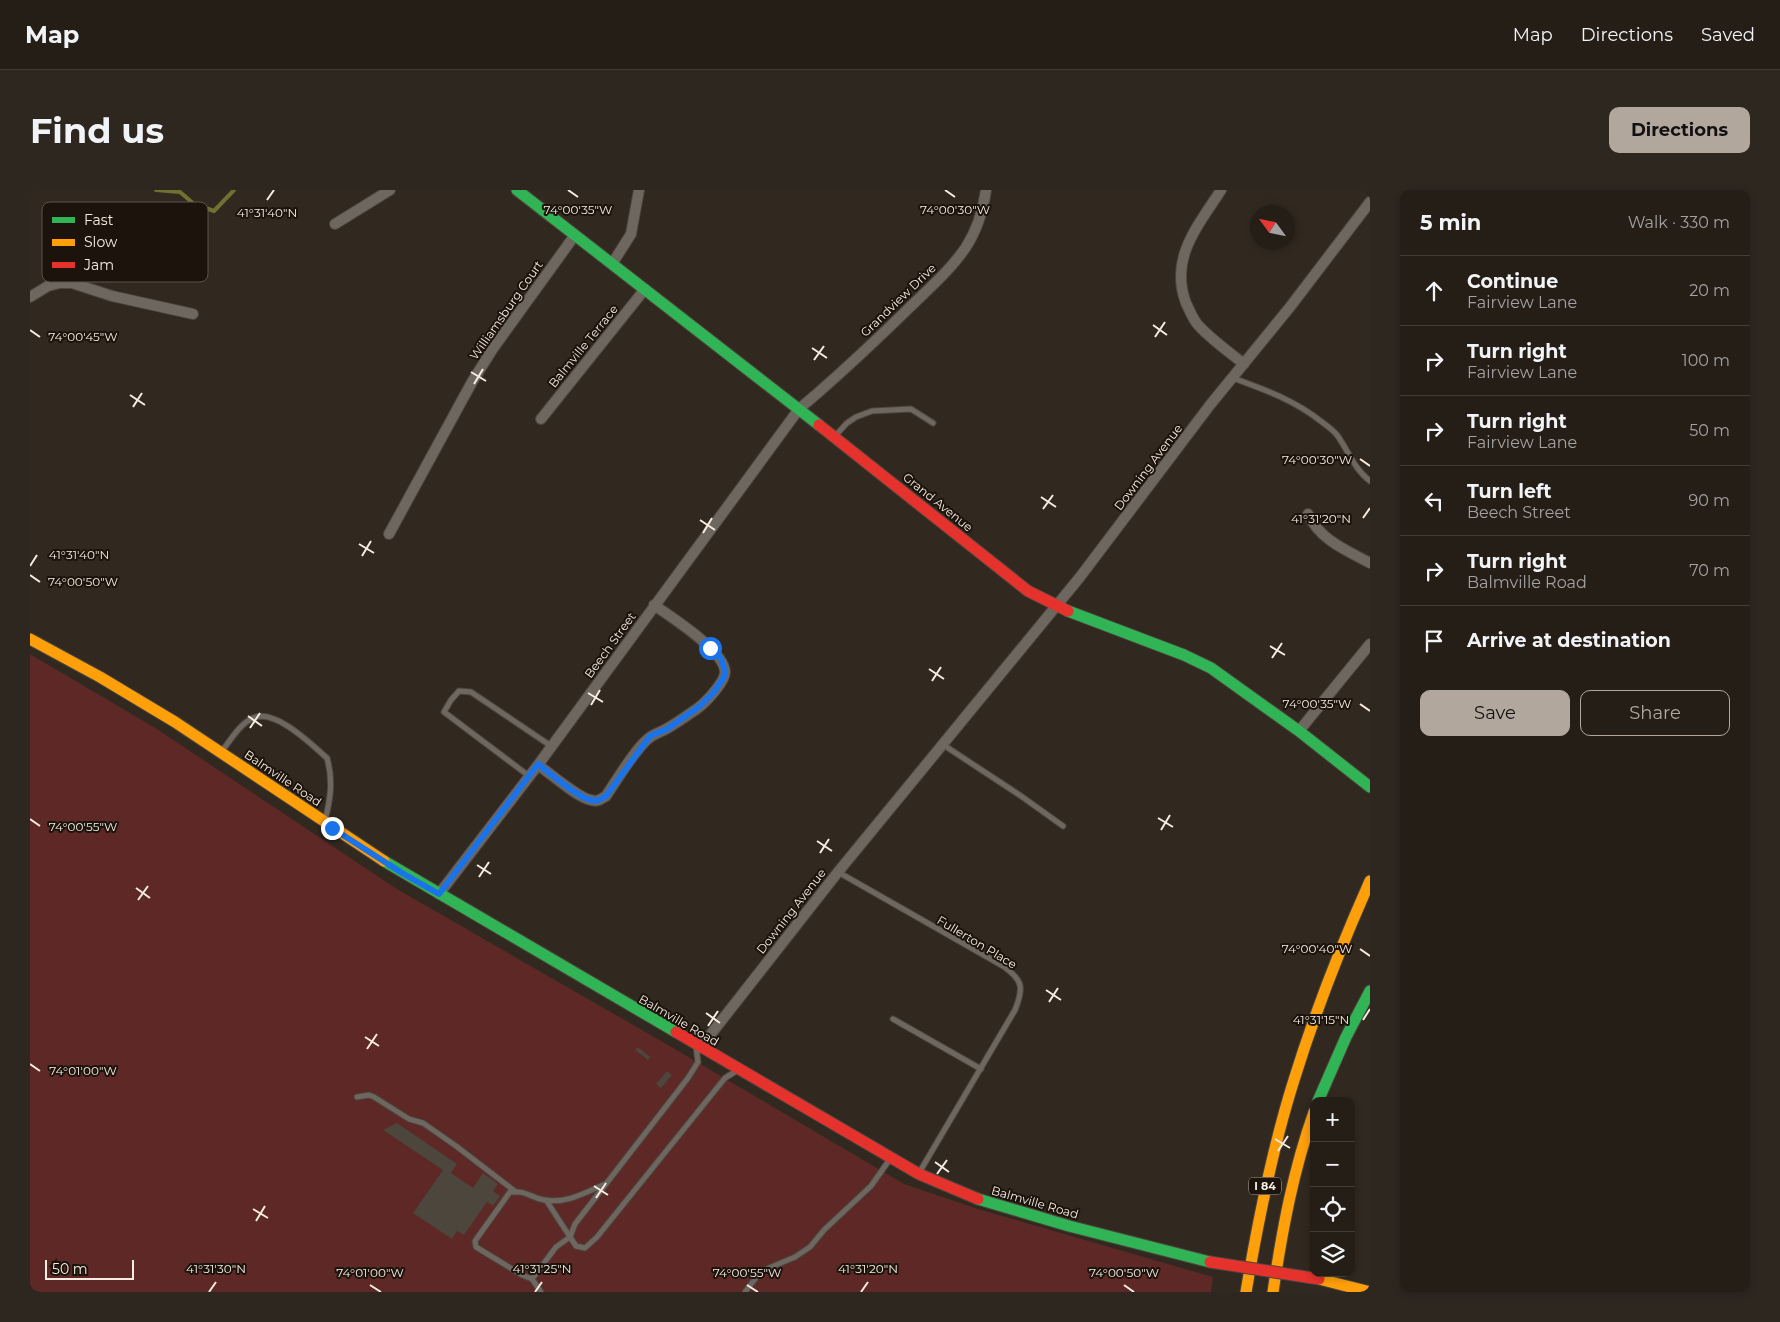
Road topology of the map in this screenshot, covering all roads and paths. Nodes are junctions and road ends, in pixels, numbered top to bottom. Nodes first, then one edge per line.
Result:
1 (390, 190) edge
2 (517, 190) edge
3 (639, 190) edge
4 (986, 190) edge
5 (1221, 190) edge
6 (1370, 202) edge
7 (335, 224) dead end
8 (575, 235) junction
9 (612, 264) junction
10 (645, 289) junction
11 (30, 297) edge
12 (193, 314) dead end
13 (1244, 364) junction
14 (1233, 377) junction
15 (799, 409) junction
16 (541, 419) dead end
17 (933, 423) dead end
18 (834, 437) junction
19 (1370, 481) edge
20 (1308, 514) dead end
21 (389, 534) dead end
22 (1370, 563) edge
23 (654, 605) junction
24 (1055, 606) junction
25 (30, 640) edge
26 (1370, 644) edge
27 (1299, 731) junction
28 (942, 744) junction
29 (551, 746) junction
30 (220, 753) junction
31 (538, 764) junction
32 (530, 776) junction
33 (1370, 787) edge
34 (324, 823) junction
35 (1062, 826) dead end
36 (838, 872) junction
37 (1370, 881) edge
38 (439, 894) junction
39 (1370, 991) edge
40 (893, 1019) dead end
41 (698, 1047) junction
42 (738, 1070) junction
43 (981, 1070) junction
44 (358, 1097) dead end
45 (1320, 1097) edge
46 (1310, 1124) edge
47 (891, 1158) junction
48 (919, 1174) junction
49 (605, 1184) junction
50 (516, 1192) junction
51 (546, 1200) junction
52 (570, 1237) junction
53 (532, 1279) junction
54 (541, 1292) edge
55 (745, 1292) edge
56 (1246, 1292) edge
57 (1272, 1292) edge
58 (1370, 1292) edge

1 - 7 street
2 - 8 main road, Grand Avenue
3 - 9 street
4 - 15 street, Grandview Drive
5 - 13 street
6 - 13 street, Downing Avenue
8 - 9 main road, Grand Avenue
8 - 21 street, Williamsburg Court
9 - 10 main road, Grand Avenue
10 - 15 main road, Grand Avenue
10 - 16 street, Balmville Terrace
11 - 12 street
13 - 14 street, Downing Avenue
14 - 19 lane
14 - 24 street, Downing Avenue
15 - 18 main road, Grand Avenue
15 - 23 street, Beech Street
17 - 18 lane
18 - 24 main road, Grand Avenue
20 - 22 street
23 - 29 street, Beech Street
23 - 31 street
24 - 27 main road, Grand Avenue
24 - 28 street, Downing Avenue
25 - 30 main road, Balmville Road
26 - 27 street
27 - 33 main road, Grand Avenue
28 - 35 lane
28 - 36 street, Downing Avenue
29 - 31 street, Beech Street
29 - 32 lane
30 - 34 main road, Balmville Road
30 - 34 lane
31 - 32 street, Beech Street
32 - 38 street, Beech Street
34 - 38 main road, Balmville Road
36 - 41 street, Downing Avenue
36 - 43 lane, Fullerton Place
37 - 56 main road, I 84
38 - 41 main road, Balmville Road
39 - 45 main road
40 - 43 lane
41 - 42 main road, Balmville Road
41 - 49 lane
42 - 47 main road, Balmville Road
42 - 52 lane
43 - 48 lane, Fullerton Place
44 - 50 lane
46 - 57 main road, I 84
47 - 48 main road, Balmville Road
47 - 55 lane
48 - 58 main road, Balmville Road, bridge
49 - 51 lane
49 - 52 lane
50 - 51 lane
50 - 53 lane
51 - 52 lane
52 - 53 lane
53 - 54 lane

